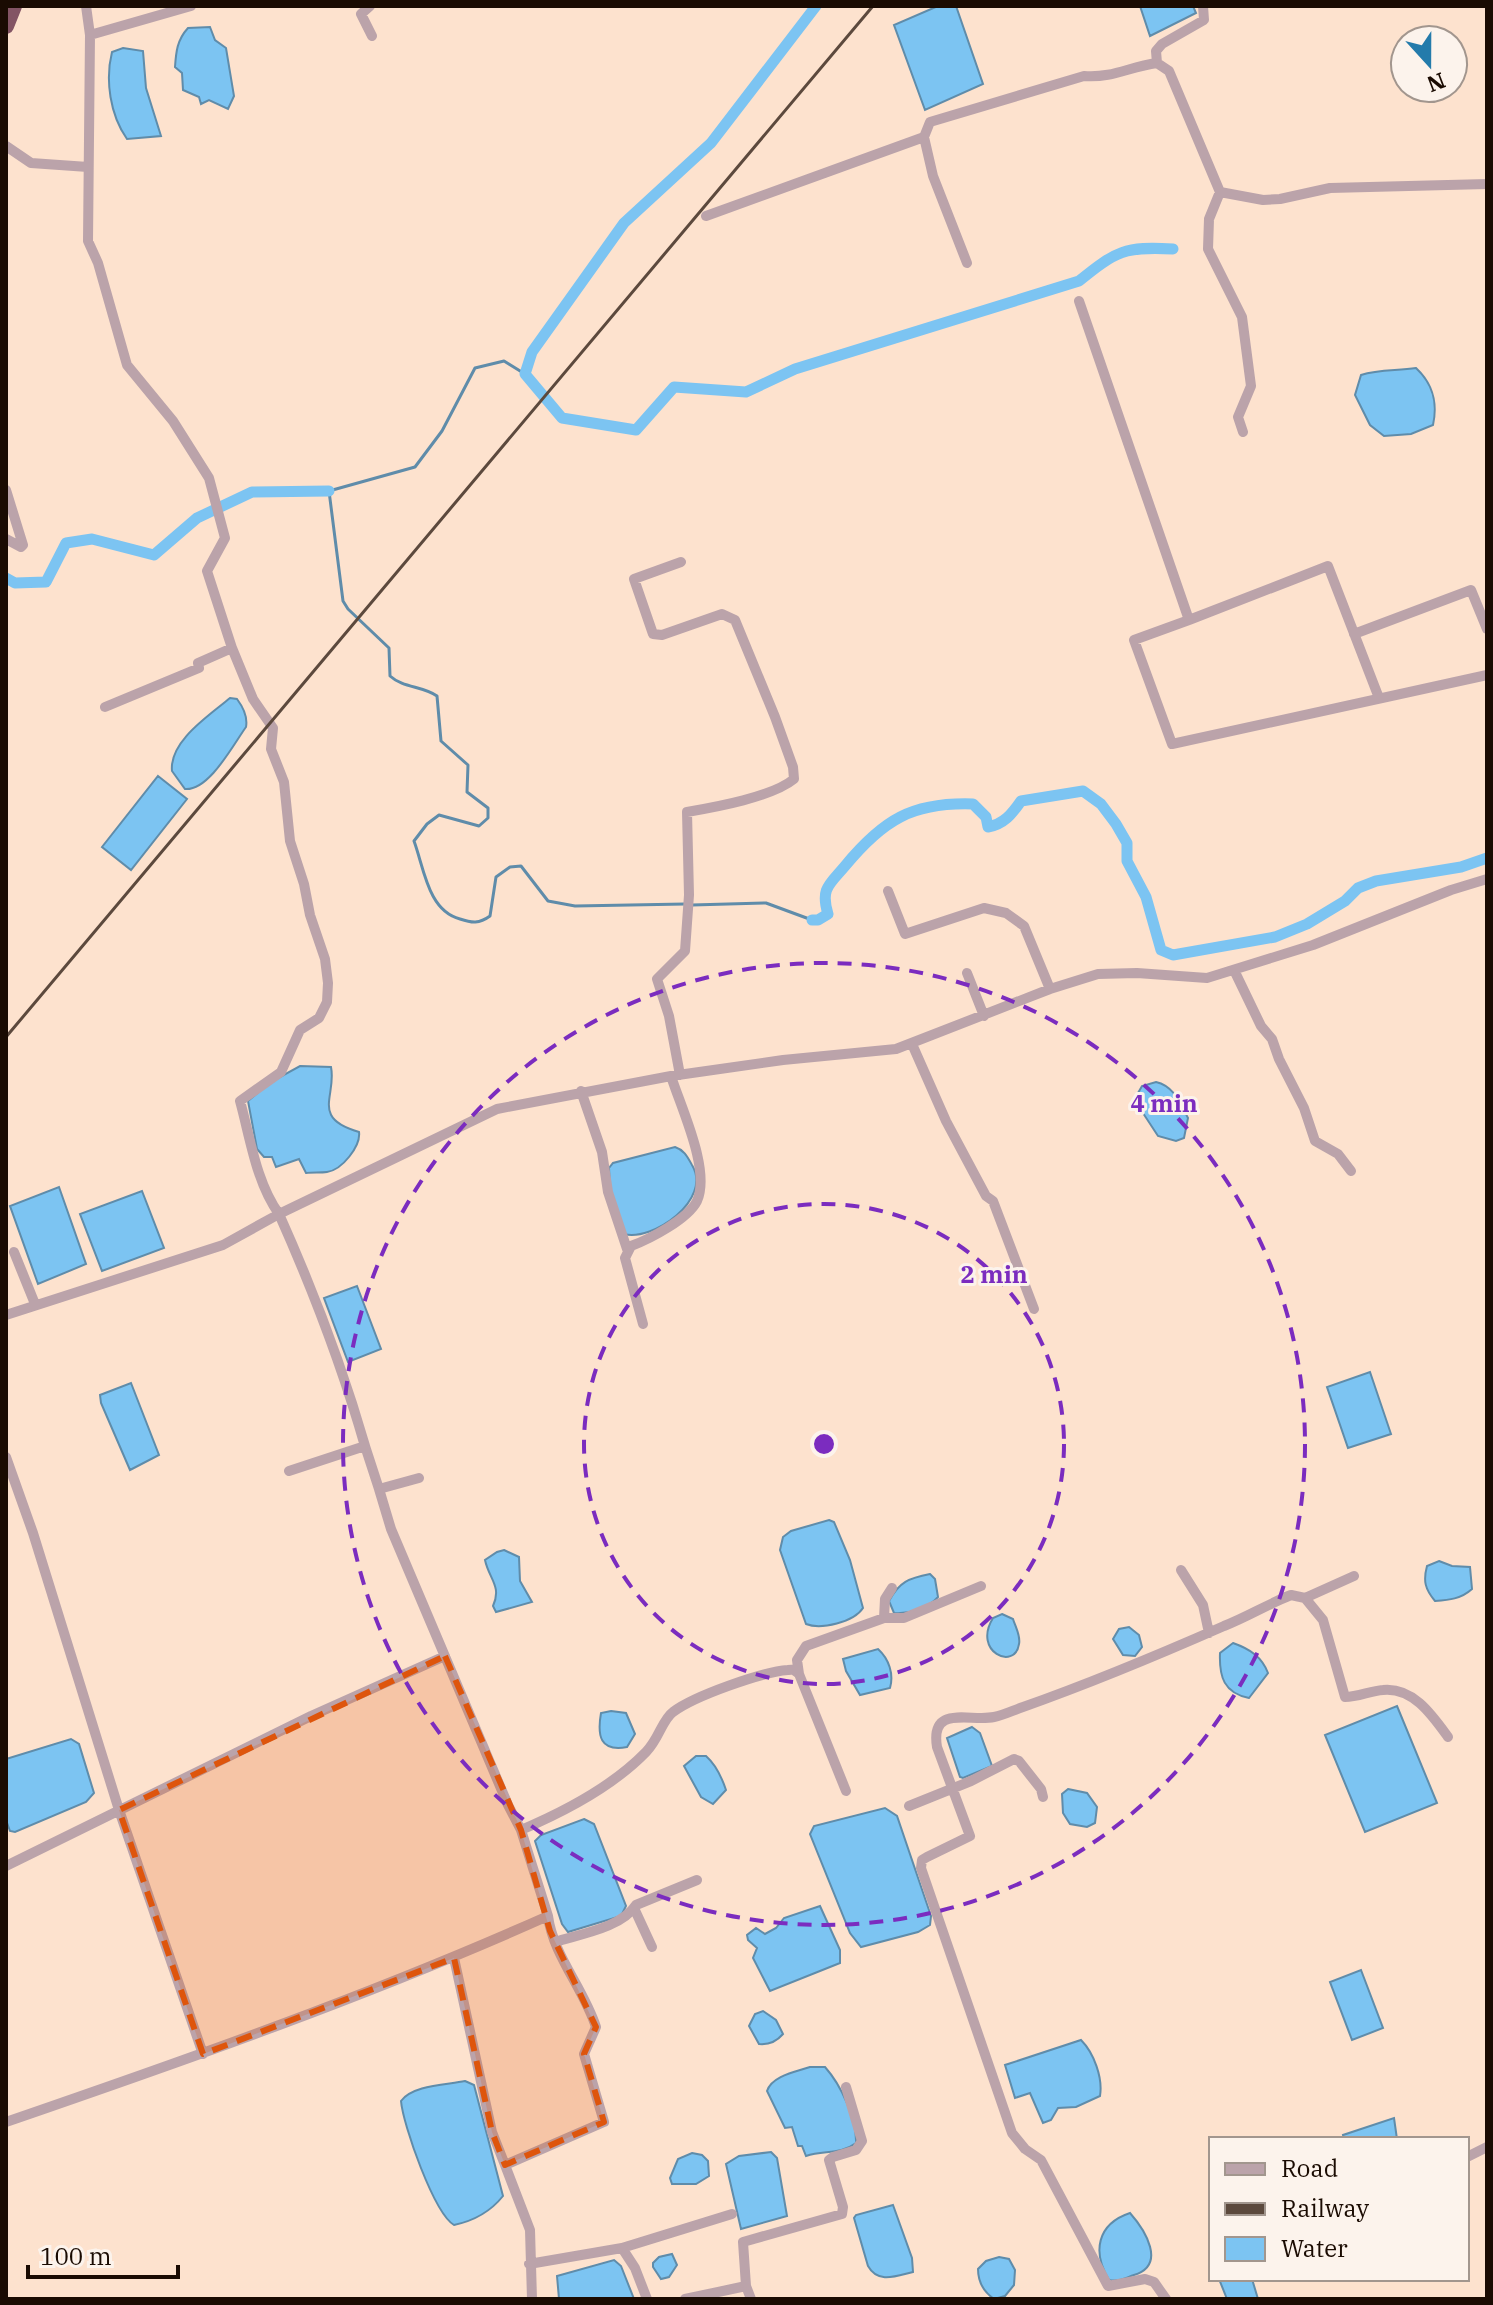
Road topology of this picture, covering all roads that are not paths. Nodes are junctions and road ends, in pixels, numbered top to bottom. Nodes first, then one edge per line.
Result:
1 (14, 6) edge
2 (86, 6) edge
3 (191, 6) edge
4 (370, 6) edge
5 (1203, 6) edge
6 (6, 26) edge
7 (90, 35) junction
8 (372, 36) dead end
9 (1157, 63) junction
10 (924, 137) junction
11 (6, 146) edge
12 (88, 167) junction
13 (1487, 184) edge
14 (1220, 192) junction
15 (706, 216) dead end
16 (967, 263) dead end
17 (1079, 301) dead end
18 (1243, 432) dead end
19 (6, 490) edge
20 (6, 539) edge
21 (681, 562) dead end
22 (1189, 620) junction
23 (1487, 629) edge
24 (1354, 634) junction
25 (232, 648) junction
26 (1487, 675) edge
27 (1379, 698) junction
28 (105, 707) dead end
29 (1487, 879) edge
30 (888, 891) dead end
31 (1234, 970) junction
32 (967, 973) dead end
33 (1050, 989) junction
34 (984, 1016) junction
35 (912, 1044) junction
36 (676, 1076) junction
37 (581, 1091) junction
38 (1351, 1171) dead end
39 (279, 1214) junction
40 (14, 1252) dead end
41 (628, 1252) junction
42 (35, 1304) junction
43 (1034, 1309) dead end
44 (6, 1315) edge
45 (643, 1324) dead end
46 (365, 1446) junction
47 (6, 1457) edge
48 (289, 1471) dead end
49 (419, 1478) dead end
50 (379, 1489) junction
51 (1181, 1570) dead end
52 (1354, 1576) dead end
53 (981, 1586) dead end
54 (892, 1588) dead end
55 (1305, 1598) junction
56 (884, 1618) junction
57 (1209, 1633) junction
58 (445, 1656) junction
59 (799, 1674) junction
60 (1448, 1737) dead end
61 (952, 1789) junction
62 (846, 1791) dead end
63 (1043, 1797) dead end
64 (909, 1806) dead end
65 (119, 1810) junction
66 (521, 1830) junction
67 (6, 1866) edge
68 (697, 1880) dead end
69 (634, 1908) junction
70 (548, 1916) junction
71 (555, 1942) junction
72 (652, 1947) dead end
73 (454, 1958) junction
74 (203, 2054) junction
75 (846, 2087) dead end
76 (6, 2122) edge
77 (1487, 2147) edge
78 (1469, 2156) edge
79 (505, 2165) junction
80 (732, 2214) dead end
81 (622, 2248) junction
82 (529, 2264) junction
83 (746, 2286) junction
84 (532, 2299) edge
85 (647, 2299) edge
86 (685, 2299) edge
87 (751, 2299) edge
88 (1166, 2299) edge

1 - 6 highway
2 - 7 street
3 - 7 street
4 - 8 street
5 - 9 street
7 - 12 street
9 - 10 street
9 - 14 street
10 - 15 street
10 - 16 street
11 - 12 street
12 - 25 street
13 - 14 street
14 - 18 street
17 - 22 street
19 - 20 street
21 - 36 street
22 - 24 street
22 - 27 street
23 - 24 street
24 - 27 street
25 - 28 street
25 - 39 street
26 - 27 street
29 - 31 street
30 - 33 street
31 - 33 street
31 - 38 street
32 - 34 street
33 - 34 street
34 - 35 street
35 - 36 street
35 - 43 street
36 - 37 street
36 - 41 street
37 - 39 street
37 - 41 street
39 - 42 street
39 - 46 street
40 - 42 street
41 - 45 street
42 - 44 street
46 - 48 street
46 - 50 street
47 - 65 street
49 - 50 street
50 - 58 street
51 - 57 street
52 - 55 street
53 - 56 street
54 - 56 street
55 - 57 street
55 - 60 street
56 - 59 street
57 - 61 street
58 - 65 street
58 - 66 street
59 - 62 street
59 - 66 street
61 - 63 street
61 - 64 street
61 - 88 street
65 - 67 street
65 - 74 street
66 - 70 street
68 - 69 street
69 - 71 street
69 - 72 street
70 - 71 street
70 - 73 street
71 - 79 street
73 - 74 street
73 - 79 street
74 - 76 street
75 - 83 street
77 - 78 street
79 - 82 street
80 - 81 street
81 - 82 street
81 - 85 street
82 - 84 street
83 - 86 street
83 - 87 street

